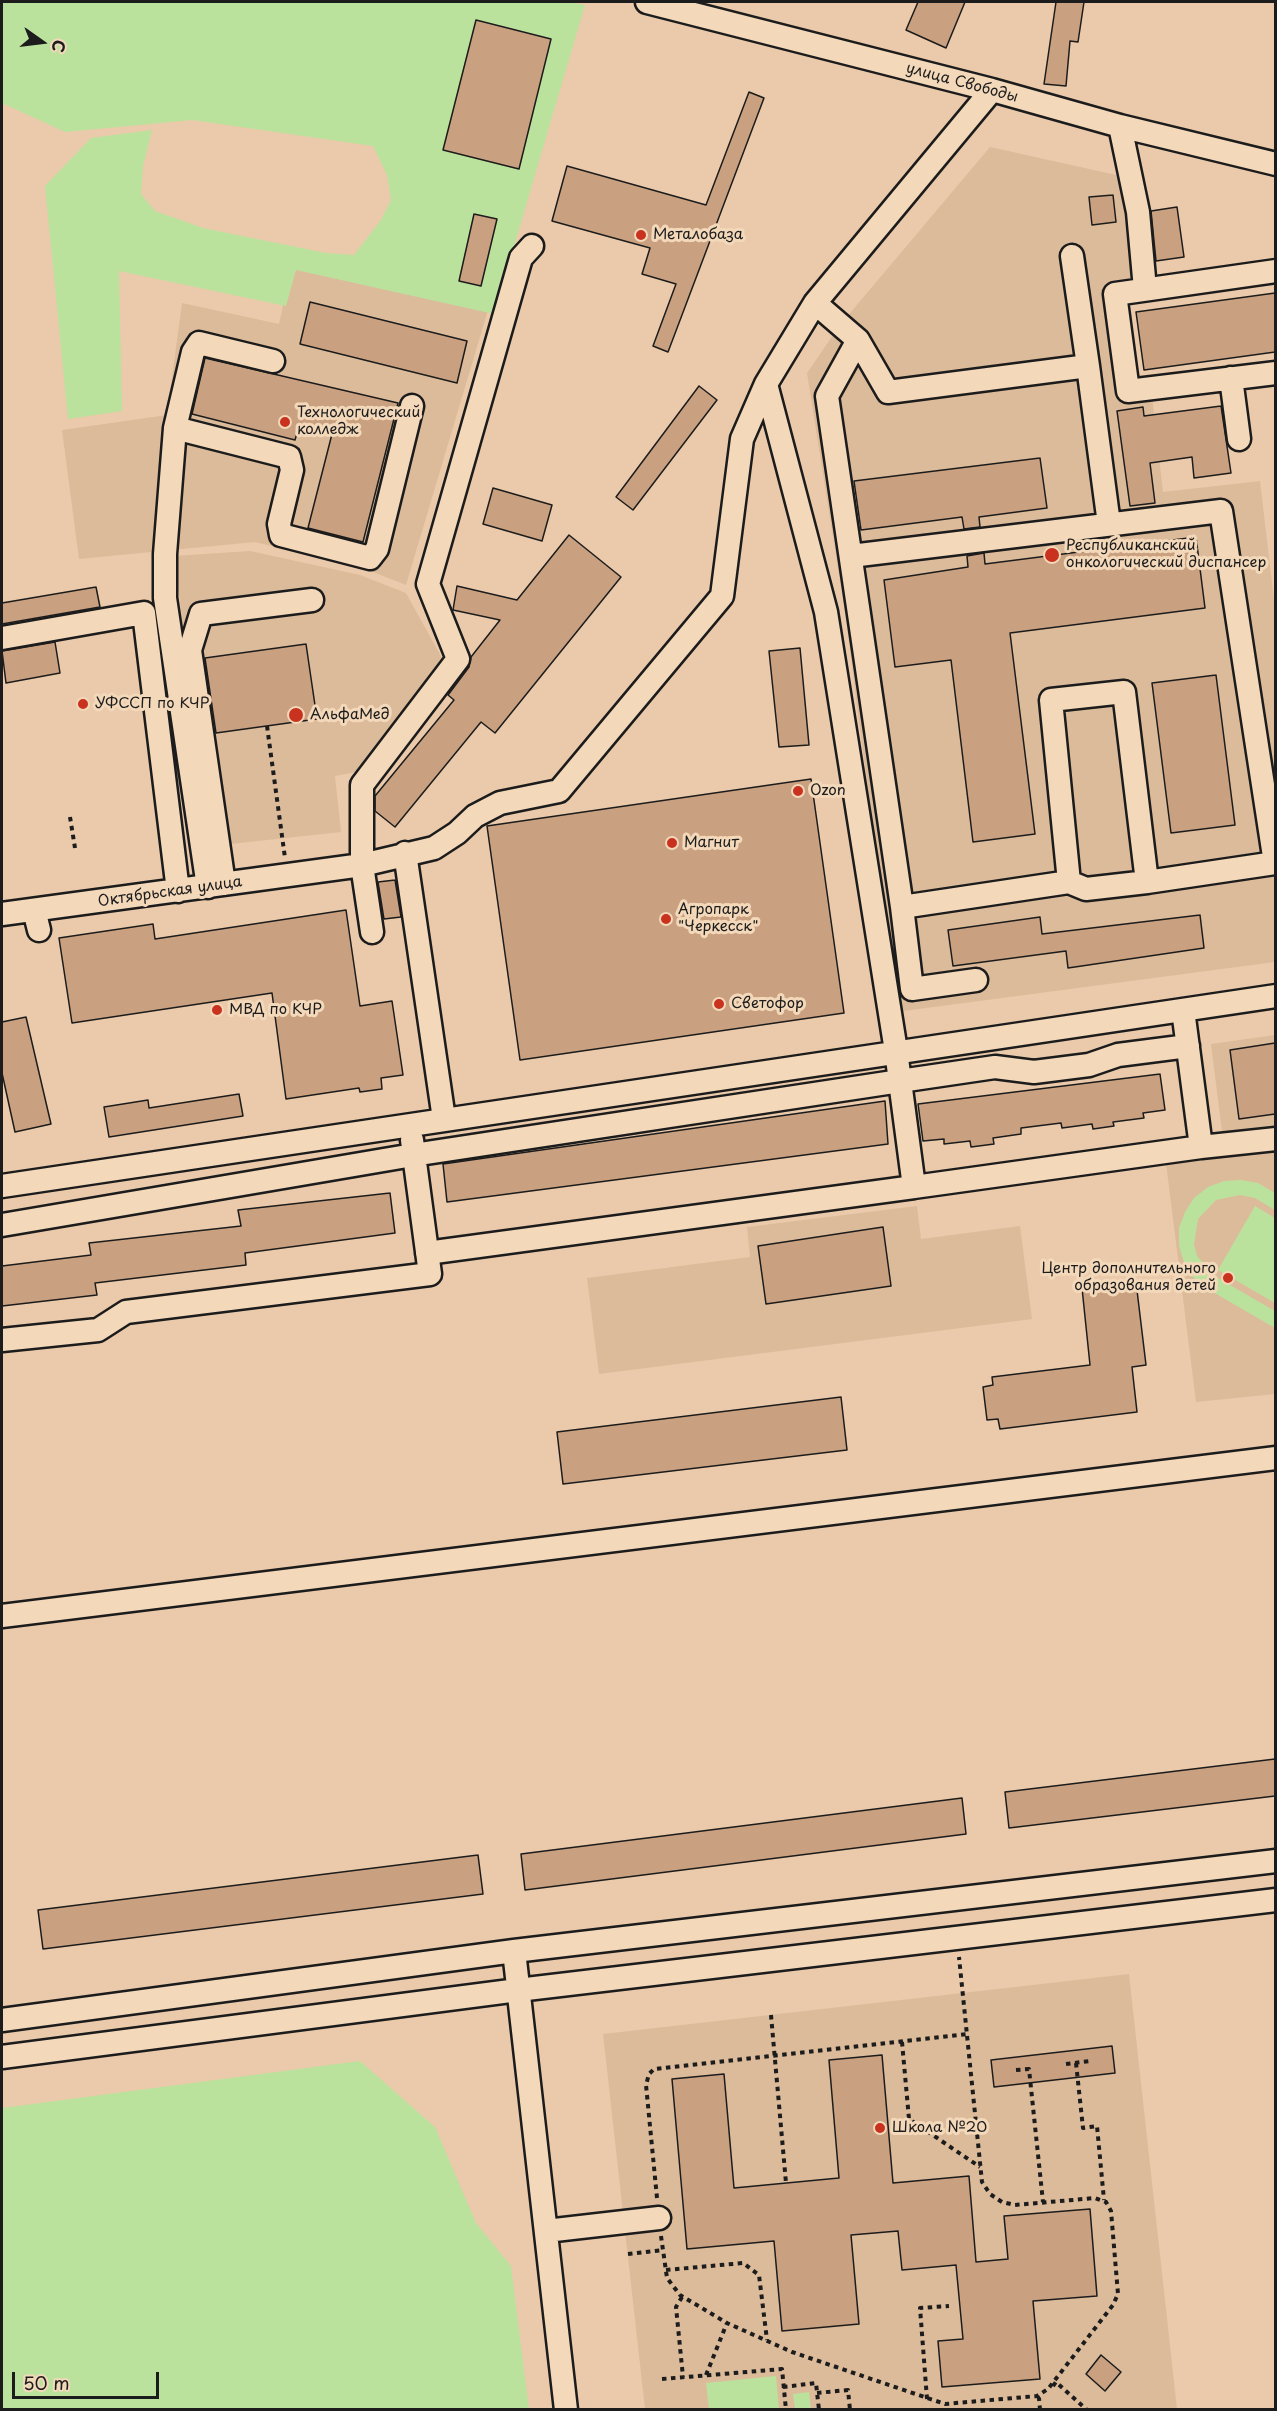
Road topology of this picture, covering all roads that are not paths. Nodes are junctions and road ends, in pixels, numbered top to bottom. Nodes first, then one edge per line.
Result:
1 (647, 2) edge
2 (700, 8) edge
3 (992, 90) junction
4 (1120, 126) junction
5 (1275, 164) edge
6 (532, 246) dead end
7 (1072, 256) dead end
8 (1275, 271) edge
9 (1145, 289) junction
10 (815, 303) junction
11 (858, 340) junction
12 (273, 361) dead end
13 (1088, 366) junction
14 (1275, 373) edge
15 (1231, 378) junction
16 (766, 384) junction
17 (412, 406) dead end
18 (175, 428) junction
19 (1239, 439) dead end
20 (1109, 524) junction
21 (851, 556) junction
22 (312, 600) dead end
23 (2, 638) edge
24 (405, 853) junction
25 (362, 865) junction
26 (1069, 882) junction
27 (1147, 882) junction
28 (216, 885) junction
29 (178, 891) junction
30 (902, 907) junction
31 (2, 914) edge
32 (372, 932) dead end
33 (976, 980) dead end
34 (1275, 996) edge
35 (1183, 1010) junction
36 (1188, 1046) junction
37 (896, 1051) junction
38 (900, 1081) junction
39 (444, 1119) junction
40 (409, 1124) junction
41 (1275, 1139) edge
42 (1201, 1148) junction
43 (413, 1155) junction
44 (2, 1186) edge
45 (914, 1187) junction
46 (2, 1225) edge
47 (426, 1253) junction
48 (2, 1340) edge
49 (1275, 1458) edge
50 (2, 1616) edge
51 (1275, 1861) edge
52 (1275, 1900) edge
53 (514, 1951) junction
54 (518, 1990) junction
55 (2, 2020) edge
56 (2, 2057) edge
57 (660, 2218) road end
58 (546, 2231) junction
59 (566, 2409) edge

1 - 2 street, улица Свободы
2 - 3 street, улица Свободы
3 - 4 street, улица Свободы
3 - 10 street, Октябрьская улица
4 - 5 street, улица Свободы
4 - 9 street
6 - 25 street
7 - 13 street
8 - 9 street
9 - 15 street
10 - 11 street
10 - 16 street, Октябрьская улица
11 - 13 street
11 - 21 street
12 - 18 street
13 - 20 street
14 - 15 street
15 - 19 street
16 - 24 street, Октябрьская улица
16 - 37 street
17 - 18 street
18 - 28 street
20 - 21 street
20 - 27 street
21 - 30 street
22 - 28 street
23 - 29 street
24 - 25 street, Октябрьская улица
24 - 39 street
25 - 28 street, Октябрьская улица
25 - 32 street
26 - 27 street
26 - 27 street
26 - 30 street
28 - 29 street, Октябрьская улица
29 - 31 street, Октябрьская улица
30 - 33 street
34 - 35 street
35 - 36 street
35 - 37 street
36 - 38 street
36 - 42 street
37 - 38 street
37 - 39 street
38 - 43 street
38 - 45 street
39 - 40 street
40 - 43 street
40 - 44 street
41 - 42 street
42 - 45 street
43 - 46 street
43 - 47 street
45 - 47 street
47 - 48 street
49 - 50 street
51 - 53 street
52 - 54 street
53 - 54 street
53 - 55 street
54 - 56 street
54 - 58 street
57 - 58 street
58 - 59 street

